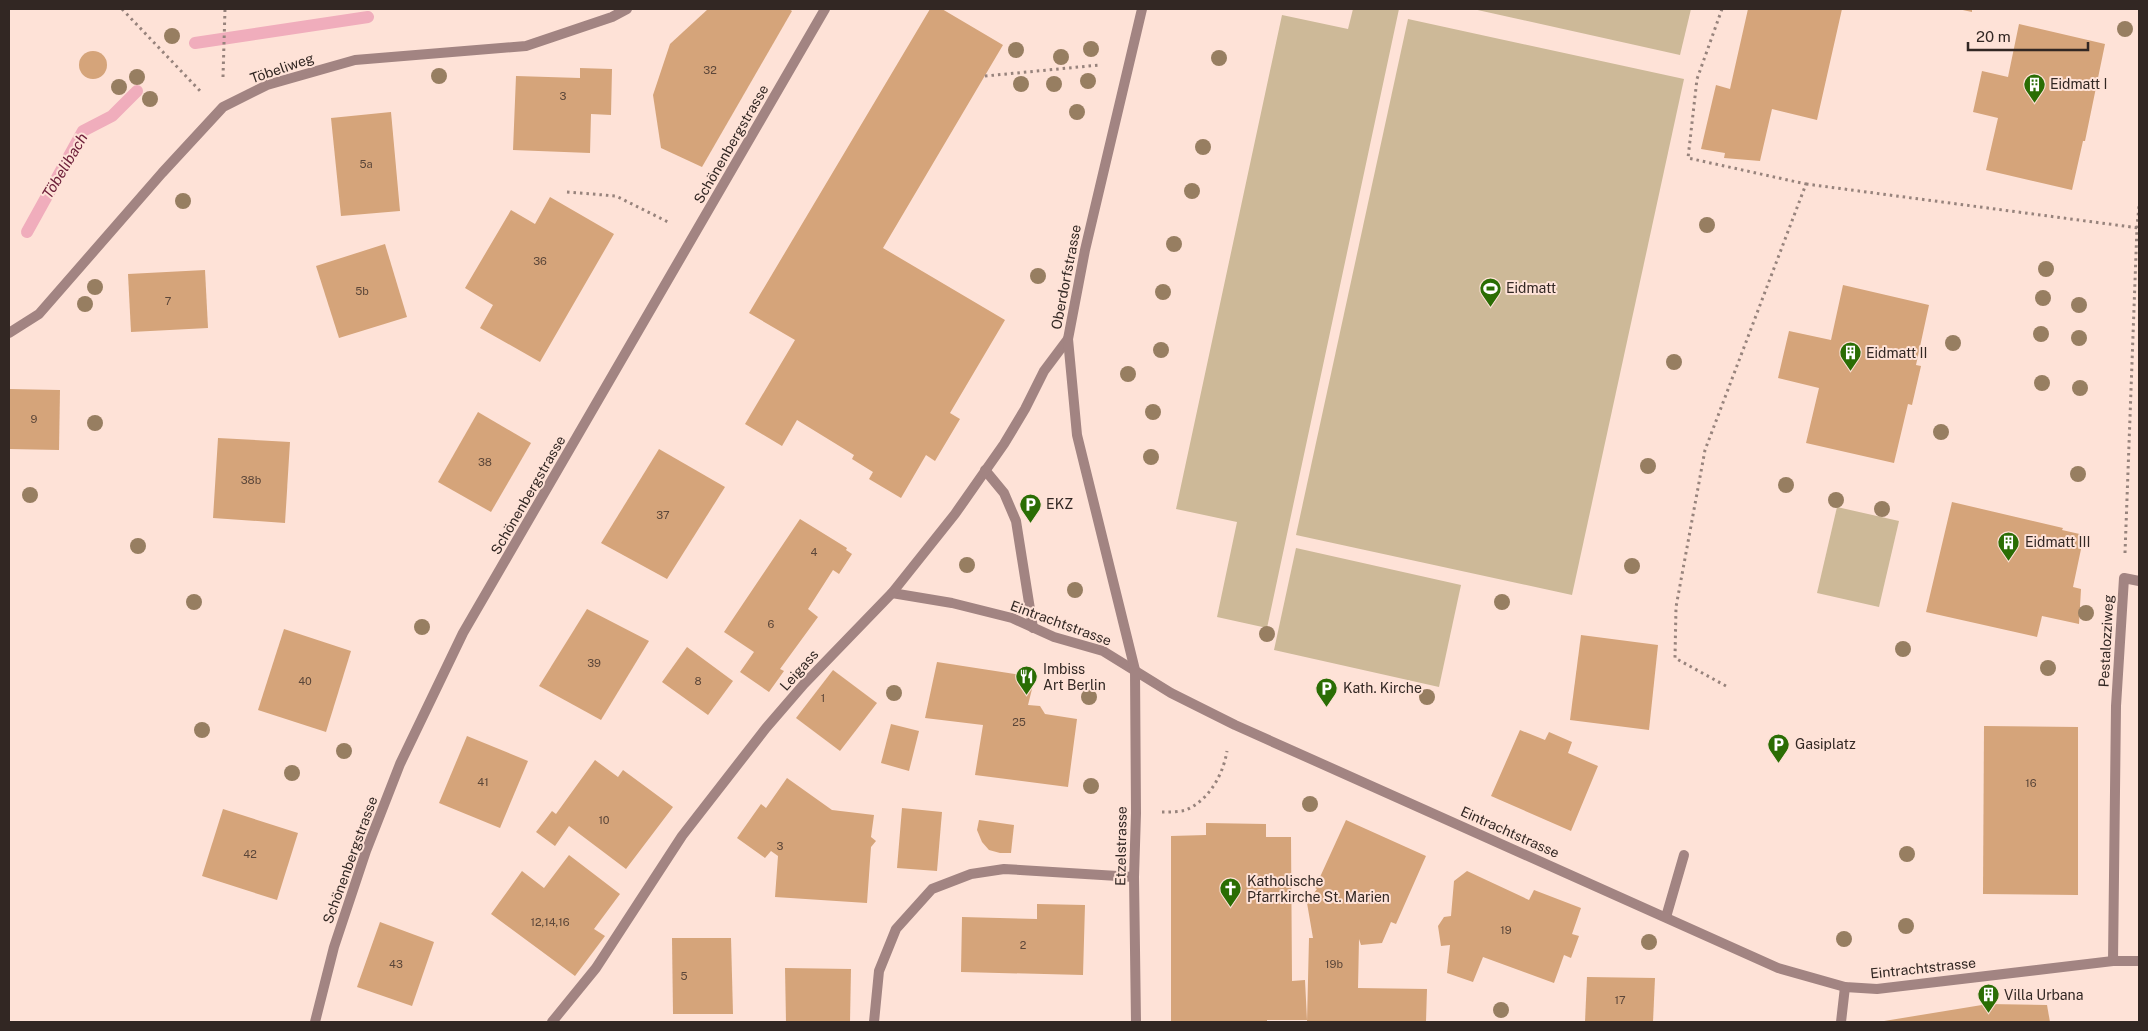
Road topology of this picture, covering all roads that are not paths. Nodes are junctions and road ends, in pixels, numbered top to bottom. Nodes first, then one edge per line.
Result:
1 (627, 9) edge
2 (825, 9) edge
3 (1142, 9) edge
4 (9, 333) edge
5 (1068, 339) junction
6 (985, 470) junction
7 (2139, 581) edge
8 (892, 593) junction
9 (1033, 628) junction
10 (1135, 670) junction
11 (1684, 855) dead end
12 (1134, 877) junction
13 (1666, 917) junction
14 (2139, 961) edge
15 (2113, 962) junction
16 (1845, 987) junction
17 (315, 1022) edge
18 (552, 1022) edge
19 (874, 1022) edge
20 (1136, 1022) edge
21 (1841, 1022) edge

1 - 4 street, Töbeliweg
2 - 17 street, Schönenbergstrasse
3 - 5 street, Oberdorfstrasse
5 - 6 street, Leigass
5 - 10 street, Oberdorfstrasse
6 - 8 street, Leigass
6 - 9 street
7 - 15 street, Pestalozziweg
8 - 9 street, Eintrachtstrasse
8 - 18 street, Leigass
9 - 10 street, Eintrachtstrasse
10 - 12 street, Etzelstrasse
10 - 13 street, Eintrachtstrasse
11 - 13 street
12 - 19 street
12 - 20 street, Etzelstrasse
13 - 16 street, Eintrachtstrasse
14 - 15 street, Eintrachtstrasse
15 - 16 street, Eintrachtstrasse
16 - 21 street

